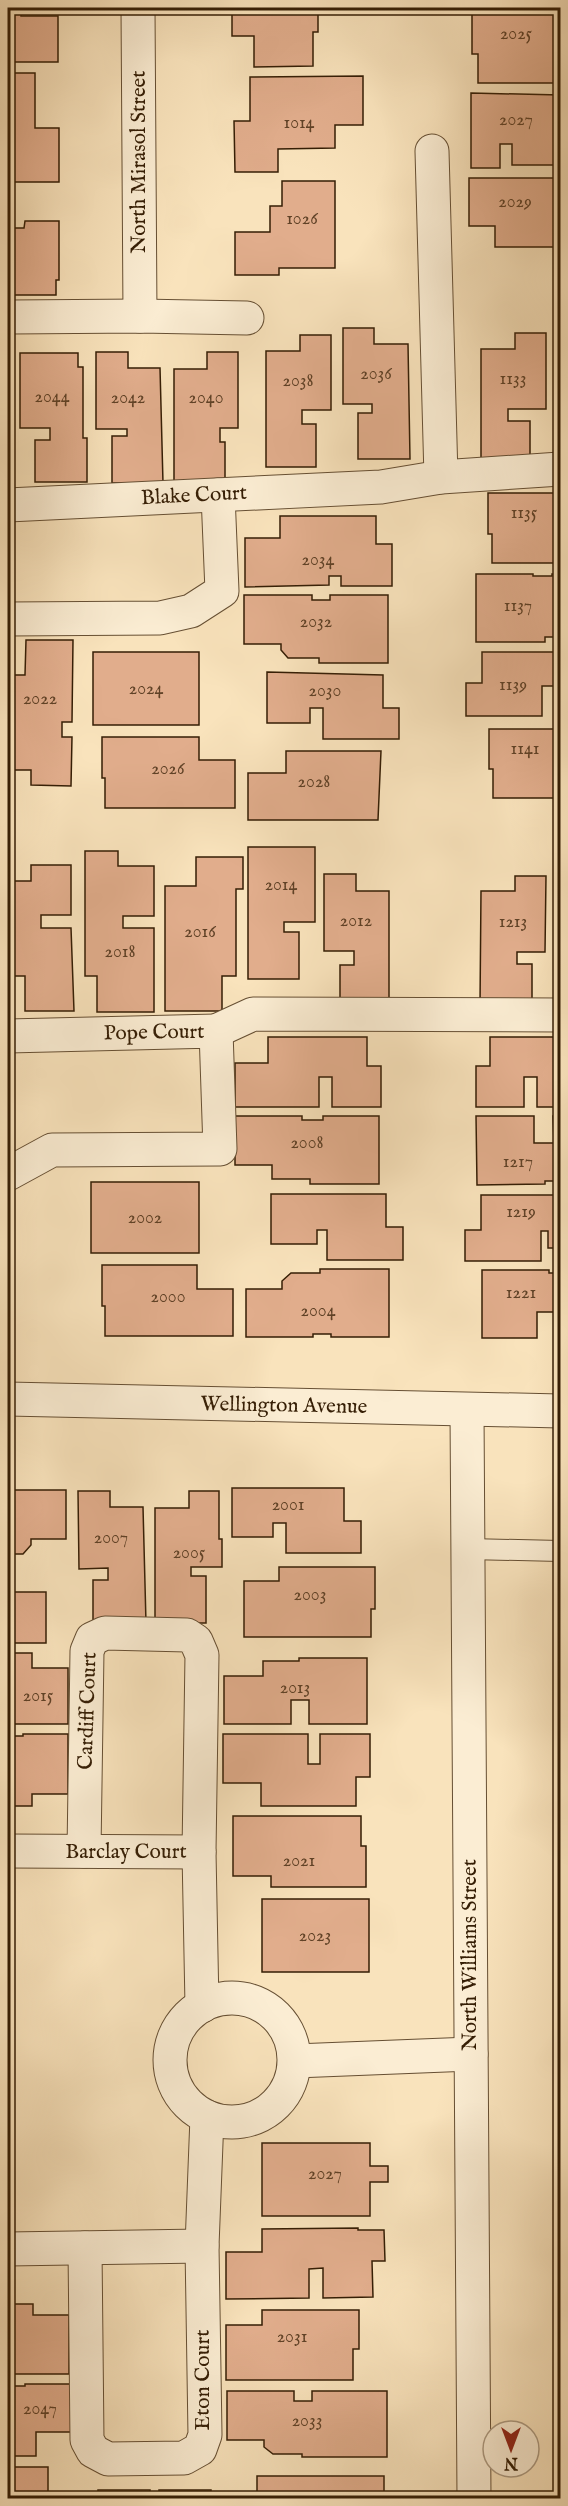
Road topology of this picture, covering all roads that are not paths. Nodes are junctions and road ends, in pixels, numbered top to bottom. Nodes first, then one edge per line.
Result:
1 (138, 8) edge
2 (432, 151) dead end
3 (140, 316) junction
4 (11, 317) dead end
5 (247, 318) dead end
6 (561, 469) edge
7 (441, 477) junction
8 (218, 495) junction
9 (8, 505) edge
10 (8, 618) edge
11 (561, 1015) edge
12 (216, 1031) junction
13 (8, 1036) edge
14 (8, 1174) edge
15 (8, 1399) edge
16 (467, 1411) junction
17 (561, 1411) edge
18 (468, 1549) junction
19 (561, 1551) edge
20 (8, 1851) edge
21 (84, 1851) junction
22 (199, 1852) junction
23 (202, 2006) junction
24 (471, 2054) junction
25 (295, 2061) junction
26 (207, 2117) junction
27 (202, 2246) junction
28 (85, 2248) junction
29 (8, 2250) edge
30 (474, 2499) edge

1 - 3 street, North Mirasol Street
2 - 7 street
3 - 4 street
3 - 5 street
6 - 7 street, Blake Court
7 - 8 street, Blake Court
8 - 9 street, Blake Court
8 - 10 street
11 - 12 street
12 - 13 street, Pope Court
12 - 14 street, Pope Court
15 - 16 street, Wellington Avenue
16 - 17 street, Wellington Avenue
16 - 18 street, North Williams Street
18 - 19 lane
18 - 24 street, North Williams Street
20 - 21 street, Barclay Court
21 - 22 street, Barclay Court
21 - 22 street, Cardiff Court
22 - 23 street, Barclay Court
23 - 25 street
23 - 26 street
24 - 25 street
24 - 30 street, North Williams Street
25 - 26 street
26 - 27 street
27 - 28 street
27 - 28 street, Eton Court
28 - 29 street

